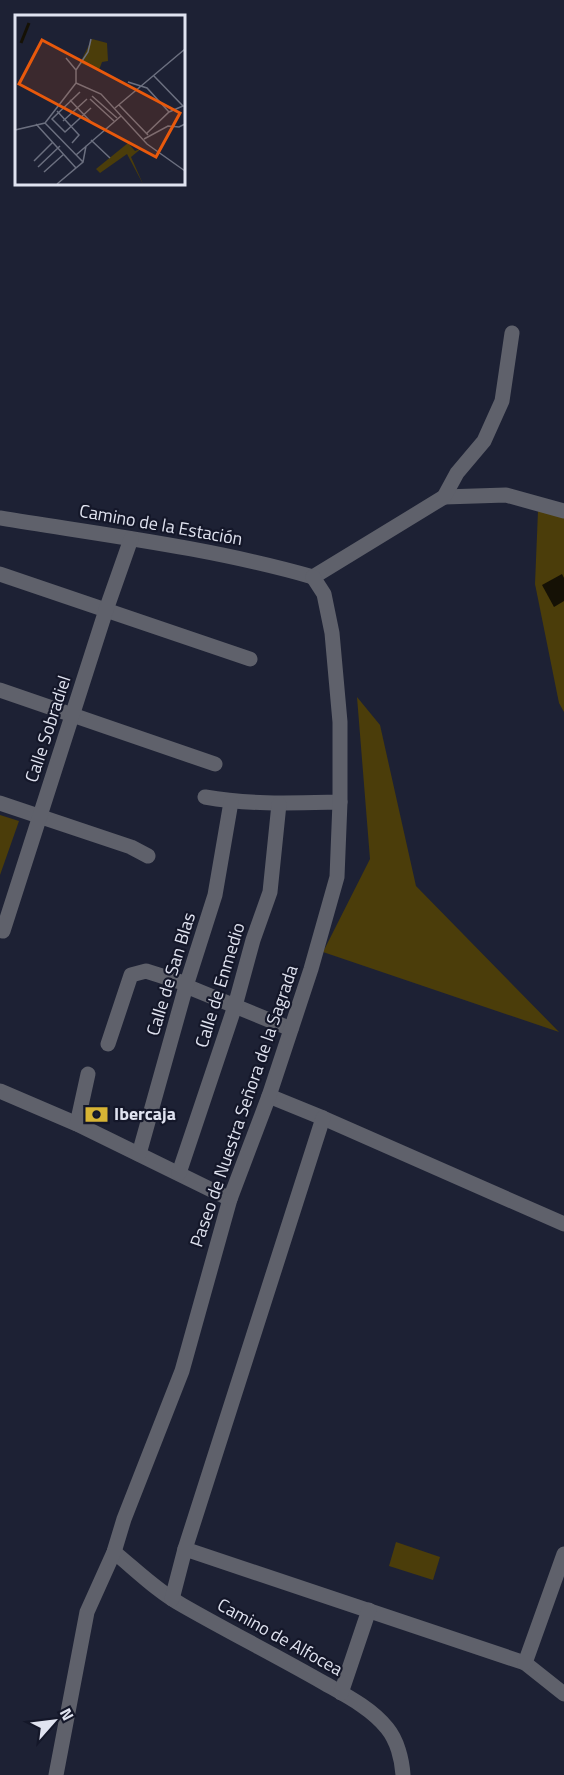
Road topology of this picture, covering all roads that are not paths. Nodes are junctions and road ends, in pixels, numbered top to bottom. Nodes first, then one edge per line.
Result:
1 (512, 333) dead end
2 (444, 497) junction
3 (564, 511) edge
4 (0, 518) edge
5 (131, 539) junction
6 (0, 574) edge
7 (313, 577) junction
8 (106, 610) junction
9 (250, 659) dead end
10 (0, 690) edge
11 (72, 715) junction
12 (215, 764) dead end
13 (205, 797) dead end
14 (231, 802) junction
15 (340, 802) junction
16 (0, 803) edge
17 (279, 804) junction
18 (40, 816) junction
19 (148, 856) dead end
20 (3, 931) dead end
21 (187, 985) junction
22 (235, 1006) junction
23 (291, 1029) junction
24 (108, 1044) dead end
25 (87, 1074) dead end
26 (0, 1091) edge
27 (269, 1096) junction
28 (323, 1118) junction
29 (77, 1124) junction
30 (138, 1154) junction
31 (180, 1173) junction
32 (230, 1199) junction
33 (564, 1224) edge
34 (185, 1549) junction
35 (114, 1551) junction
36 (564, 1554) edge
37 (172, 1599) junction
38 (369, 1610) junction
39 (525, 1664) junction
40 (341, 1693) junction
41 (564, 1694) edge
42 (56, 1775) edge
43 (403, 1775) edge

1 - 2 street
2 - 3 street
2 - 7 street
4 - 5 street, Camino de la Estación
5 - 7 street, Camino de la Estación
5 - 8 street, Calle Sobradiel
6 - 8 street
7 - 15 street, Paseo de Nuestra Señora de la Sagrada
8 - 9 street
8 - 11 street, Calle Sobradiel
10 - 11 street
11 - 12 street
11 - 18 street, Calle Sobradiel
13 - 14 street
14 - 17 street
14 - 21 street, Calle de San Blas
15 - 17 street
15 - 23 street, Paseo de Nuestra Señora de la Sagrada
16 - 18 street
17 - 22 street, Calle de Enmedio
18 - 19 street
18 - 20 street, Calle Sobradiel
21 - 22 street
21 - 24 street
21 - 30 street, Calle de San Blas
22 - 23 street
22 - 31 street, Calle de Enmedio
23 - 27 street, Paseo de Nuestra Señora de la Sagrada
25 - 29 street
26 - 29 street
27 - 28 street
27 - 32 street, Paseo de Nuestra Señora de la Sagrada
28 - 33 street
28 - 34 street
29 - 30 street
30 - 31 street
31 - 32 street
32 - 35 street, Paseo de Nuestra Señora de la Sagrada
34 - 37 street
34 - 38 street
35 - 37 street, Camino de Alfocea
35 - 42 street, Paseo de Nuestra Señora de la Sagrada
36 - 39 street
37 - 40 street, Camino de Alfocea
38 - 39 street
38 - 40 street
39 - 41 street
40 - 43 street, Camino de Alfocea

